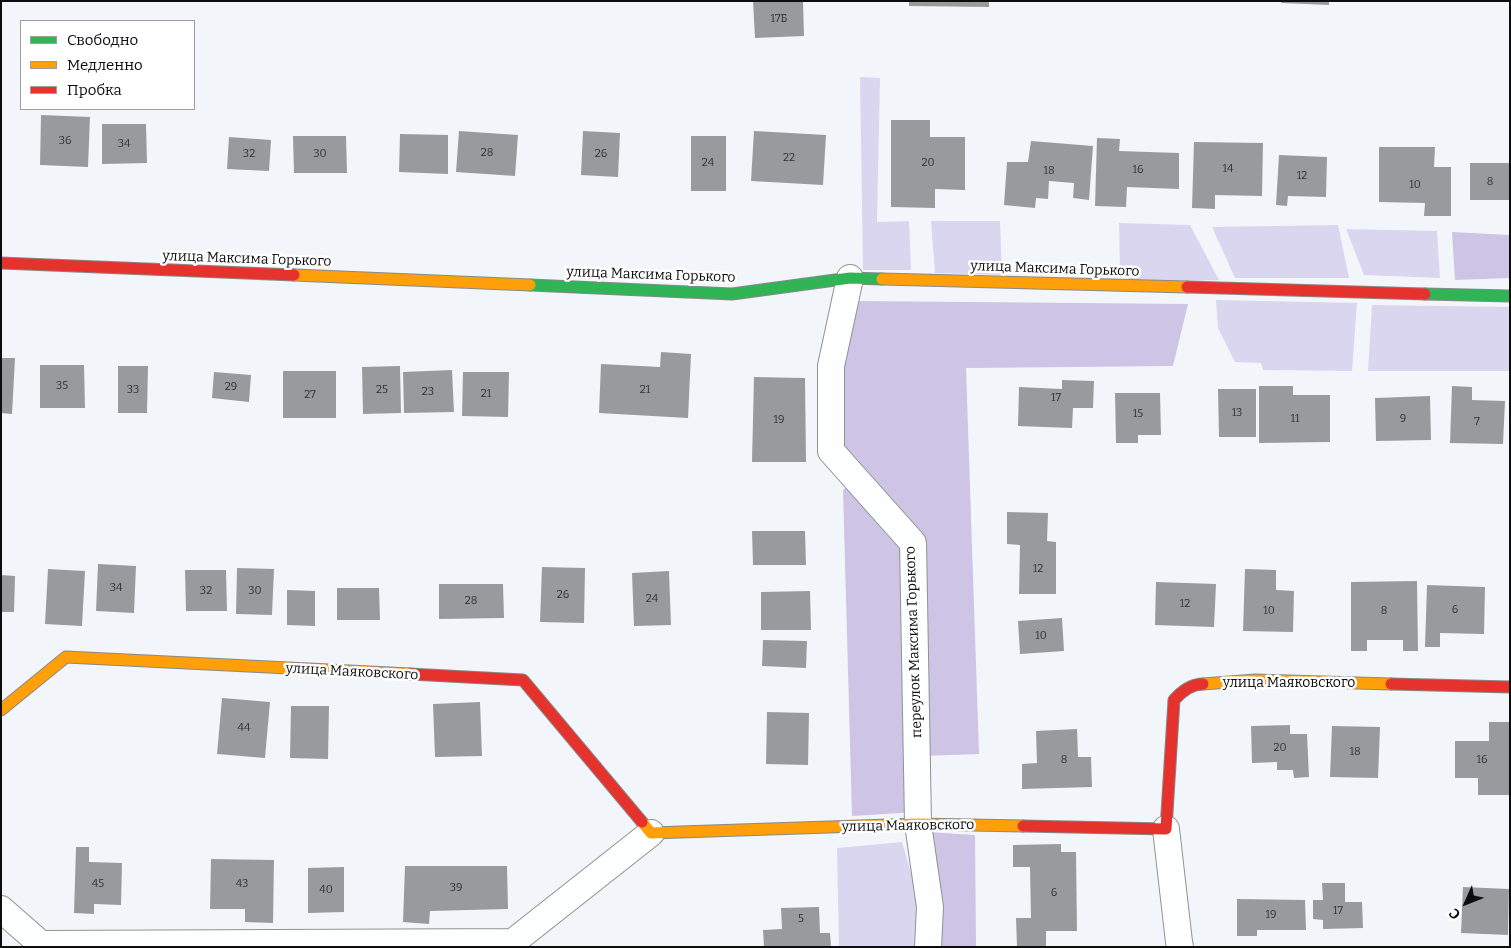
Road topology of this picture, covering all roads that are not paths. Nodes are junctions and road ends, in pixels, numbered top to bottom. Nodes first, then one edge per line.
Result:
1 (1, 263) edge
2 (850, 278) junction
3 (1510, 296) edge
4 (1510, 687) edge
5 (1, 710) edge
6 (918, 824) junction
7 (1166, 829) junction
8 (651, 833) junction
9 (1, 909) edge
10 (928, 947) edge
11 (1180, 947) edge

1 - 2 street, улица Максима Горького
2 - 3 street, улица Максима Горького
2 - 6 street, переулок Максима Горького
4 - 7 street, улица Маяковского
5 - 8 street, улица Маяковского
6 - 7 street, улица Маяковского
6 - 8 street, улица Маяковского
6 - 10 street, переулок Максима Горького
7 - 11 street, улица Маяковского
8 - 9 street

